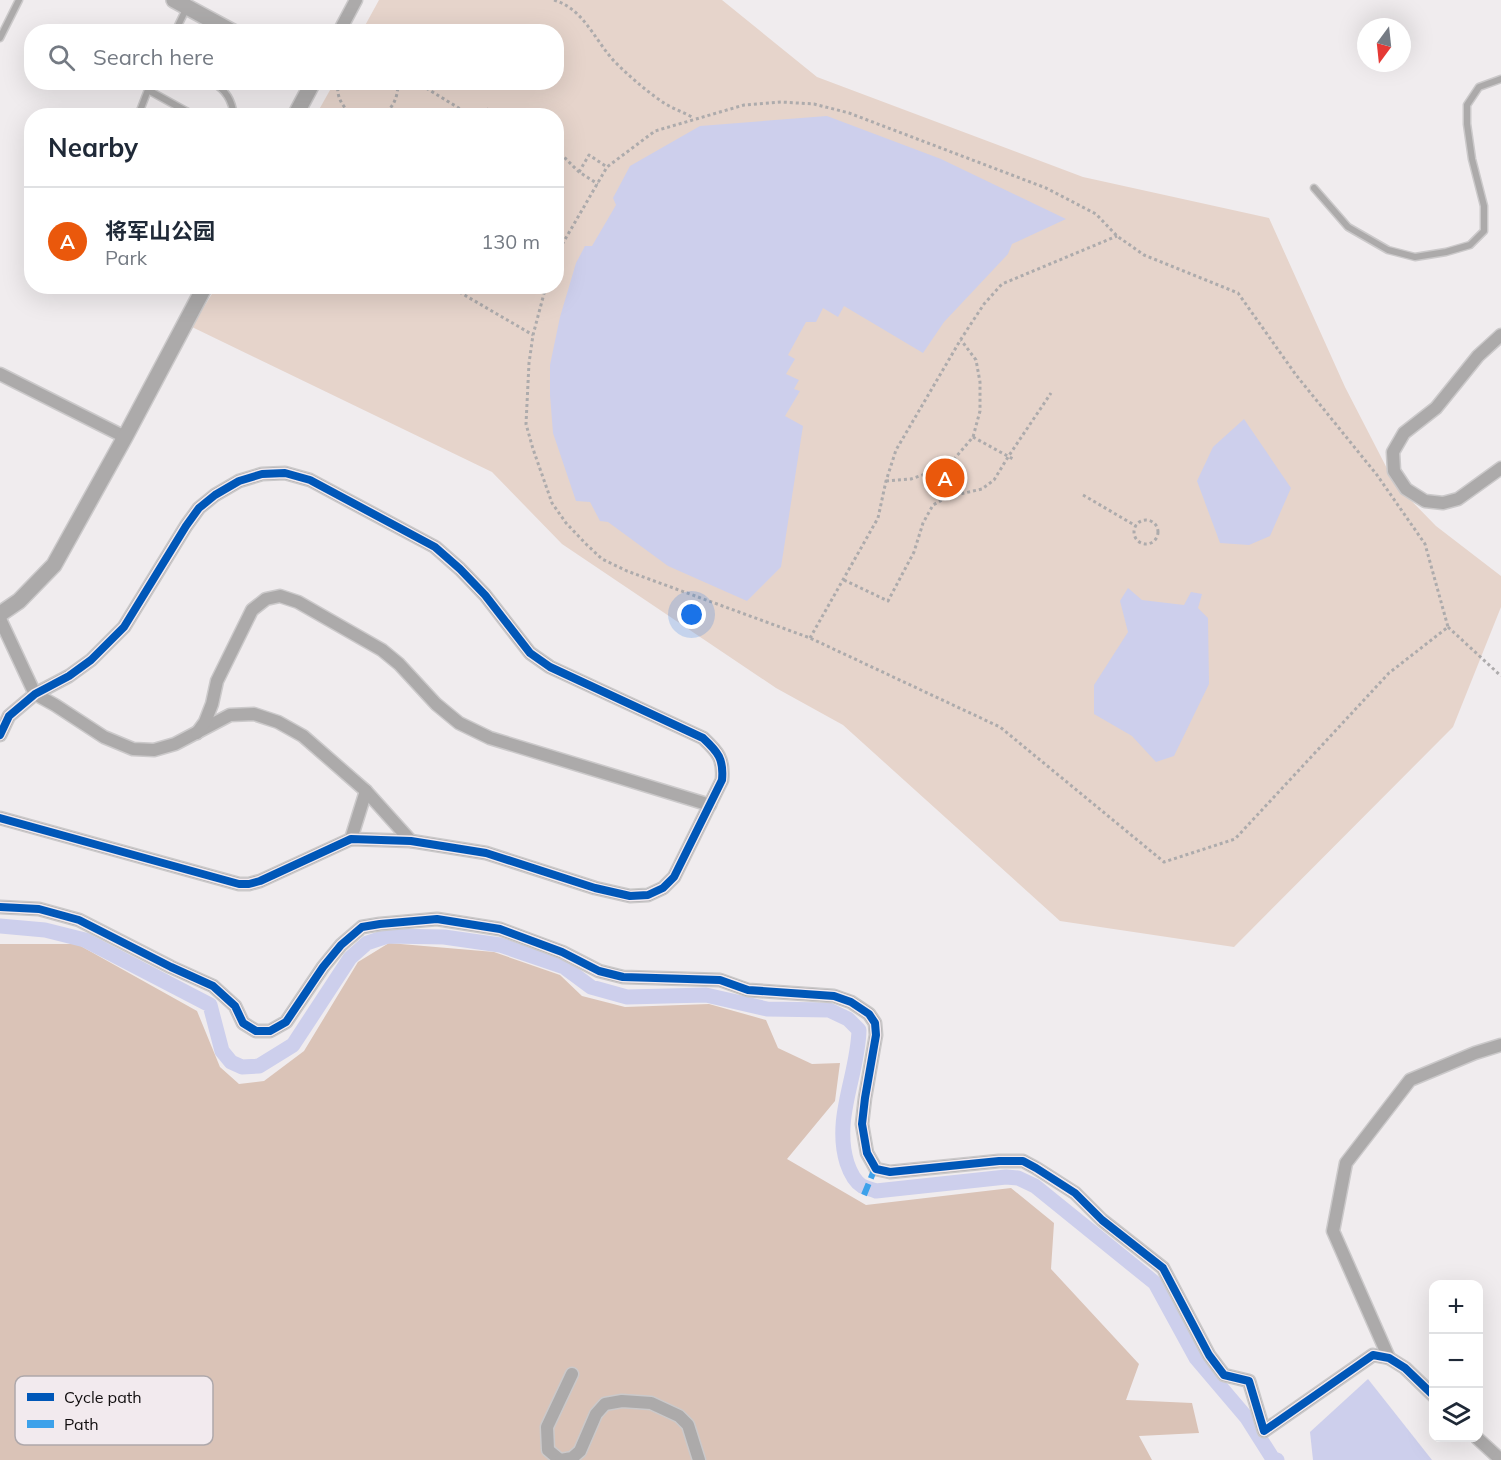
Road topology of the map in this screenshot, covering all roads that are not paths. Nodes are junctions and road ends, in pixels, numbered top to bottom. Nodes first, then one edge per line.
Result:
1 (19, 0) edge
2 (356, 0) edge
3 (181, 3) edge
4 (177, 24) edge
5 (219, 24) edge
6 (343, 24) edge
7 (0, 38) edge
8 (1501, 80) edge
9 (148, 90) joint
10 (222, 90) edge
11 (309, 90) edge
12 (141, 108) edge
13 (181, 108) edge
14 (233, 108) edge
15 (299, 108) edge
16 (1314, 188) dead end
17 (201, 294) edge
18 (1501, 335) edge
19 (0, 374) edge
20 (125, 437) junction
21 (1501, 468) edge
22 (0, 616) edge
23 (35, 694) junction
24 (197, 733) junction
25 (0, 735) edge
26 (366, 791) junction
27 (710, 805) junction
28 (0, 810) edge
29 (0, 818) edge
30 (351, 839) junction
31 (411, 842) junction
32 (0, 907) edge
33 (1501, 1045) edge
34 (1389, 1358) junction
35 (572, 1374) dead end
36 (1429, 1391) edge
37 (1482, 1442) edge
38 (560, 1460) edge
39 (699, 1460) edge
40 (1501, 1460) edge

1 - 7 lane
2 - 6 street
3 - 4 lane
3 - 5 street
8 - 16 lane
9 - 12 lane
9 - 13 lane
10 - 14 lane
11 - 15 street
17 - 20 street
18 - 21 street
19 - 20 street
20 - 22 street
22 - 23 street
23 - 24 street
23 - 25 street
23 - 27 street
24 - 26 street
24 - 27 street
26 - 30 street
26 - 31 street
27 - 31 street
28 - 29 street
29 - 30 street
30 - 31 street
32 - 34 street
33 - 34 street
34 - 36 street
35 - 38 street
37 - 40 street
38 - 39 street

